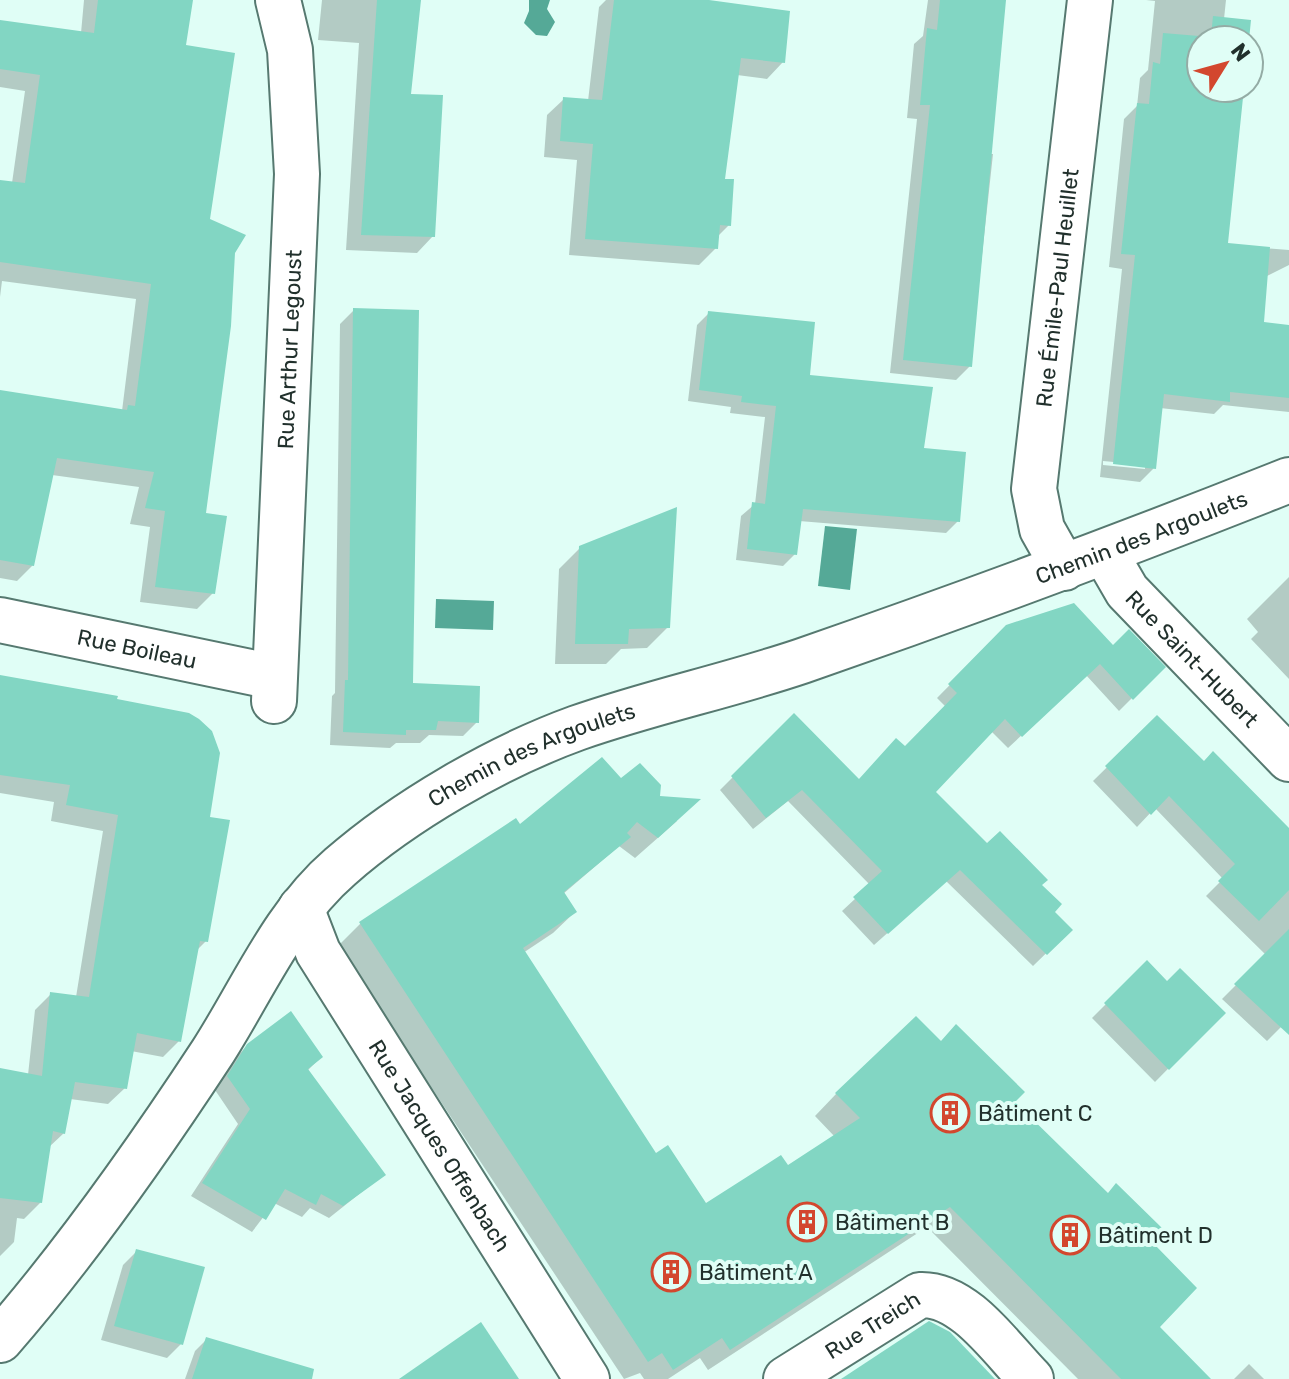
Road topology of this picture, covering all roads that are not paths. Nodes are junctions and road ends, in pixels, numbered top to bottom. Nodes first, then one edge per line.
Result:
1 (278, 0) edge
2 (1090, 0) edge
3 (1289, 480) edge
4 (1105, 553) junction
5 (1064, 568) junction
6 (0, 620) edge
7 (274, 689) joint
8 (1289, 759) edge
9 (301, 908) junction
10 (0, 1340) edge
11 (587, 1379) edge
12 (786, 1379) edge
13 (1031, 1379) edge

1 - 7 street, Rue Arthur Legoust
2 - 5 street, Rue Émile-Paul Heuillet
3 - 4 street, Chemin des Argoulets
4 - 5 street, Chemin des Argoulets
4 - 8 street, Rue Saint-Hubert
5 - 9 street, Chemin des Argoulets
6 - 7 street, Rue Boileau
9 - 10 street, Chemin des Argoulets
9 - 11 street, Rue Jacques Offenbach
12 - 13 street, Rue Treich

